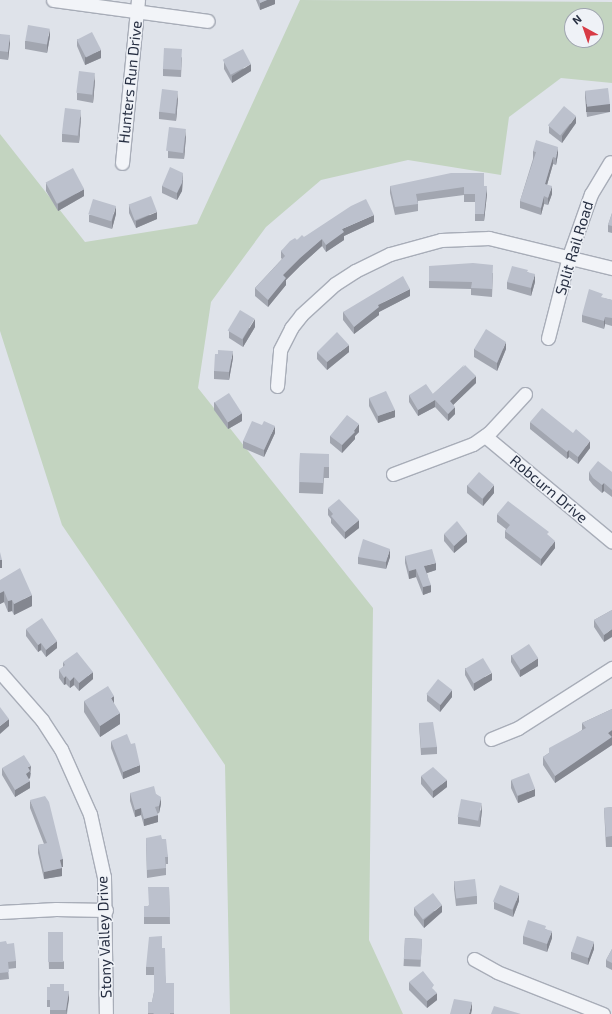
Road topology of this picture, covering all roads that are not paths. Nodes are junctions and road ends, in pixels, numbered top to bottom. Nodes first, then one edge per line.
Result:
1 (53, 0) edge
2 (137, 6) edge
3 (208, 21) dead end
4 (610, 162) dead end
5 (122, 163) dead end
6 (569, 256) junction
7 (612, 268) edge
8 (548, 338) dead end
9 (277, 386) dead end
10 (525, 394) dead end
11 (485, 436) junction
12 (393, 474) dead end
13 (612, 542) edge
14 (612, 668) edge
15 (0, 672) edge
16 (491, 739) dead end
17 (106, 910) junction
18 (0, 912) edge
19 (474, 959) dead end
20 (106, 1014) edge
21 (603, 1014) edge

1 - 2 street
2 - 3 street
2 - 5 street, Hunters Run Drive
4 - 6 street, Split Rail Road
6 - 7 street
6 - 8 street, Split Rail Road
6 - 9 street
10 - 11 street
11 - 12 street
11 - 13 street, Robcurn Drive
14 - 16 street
15 - 17 street, Stony Valley Drive
17 - 18 street
17 - 20 street, Stony Valley Drive
19 - 21 street

